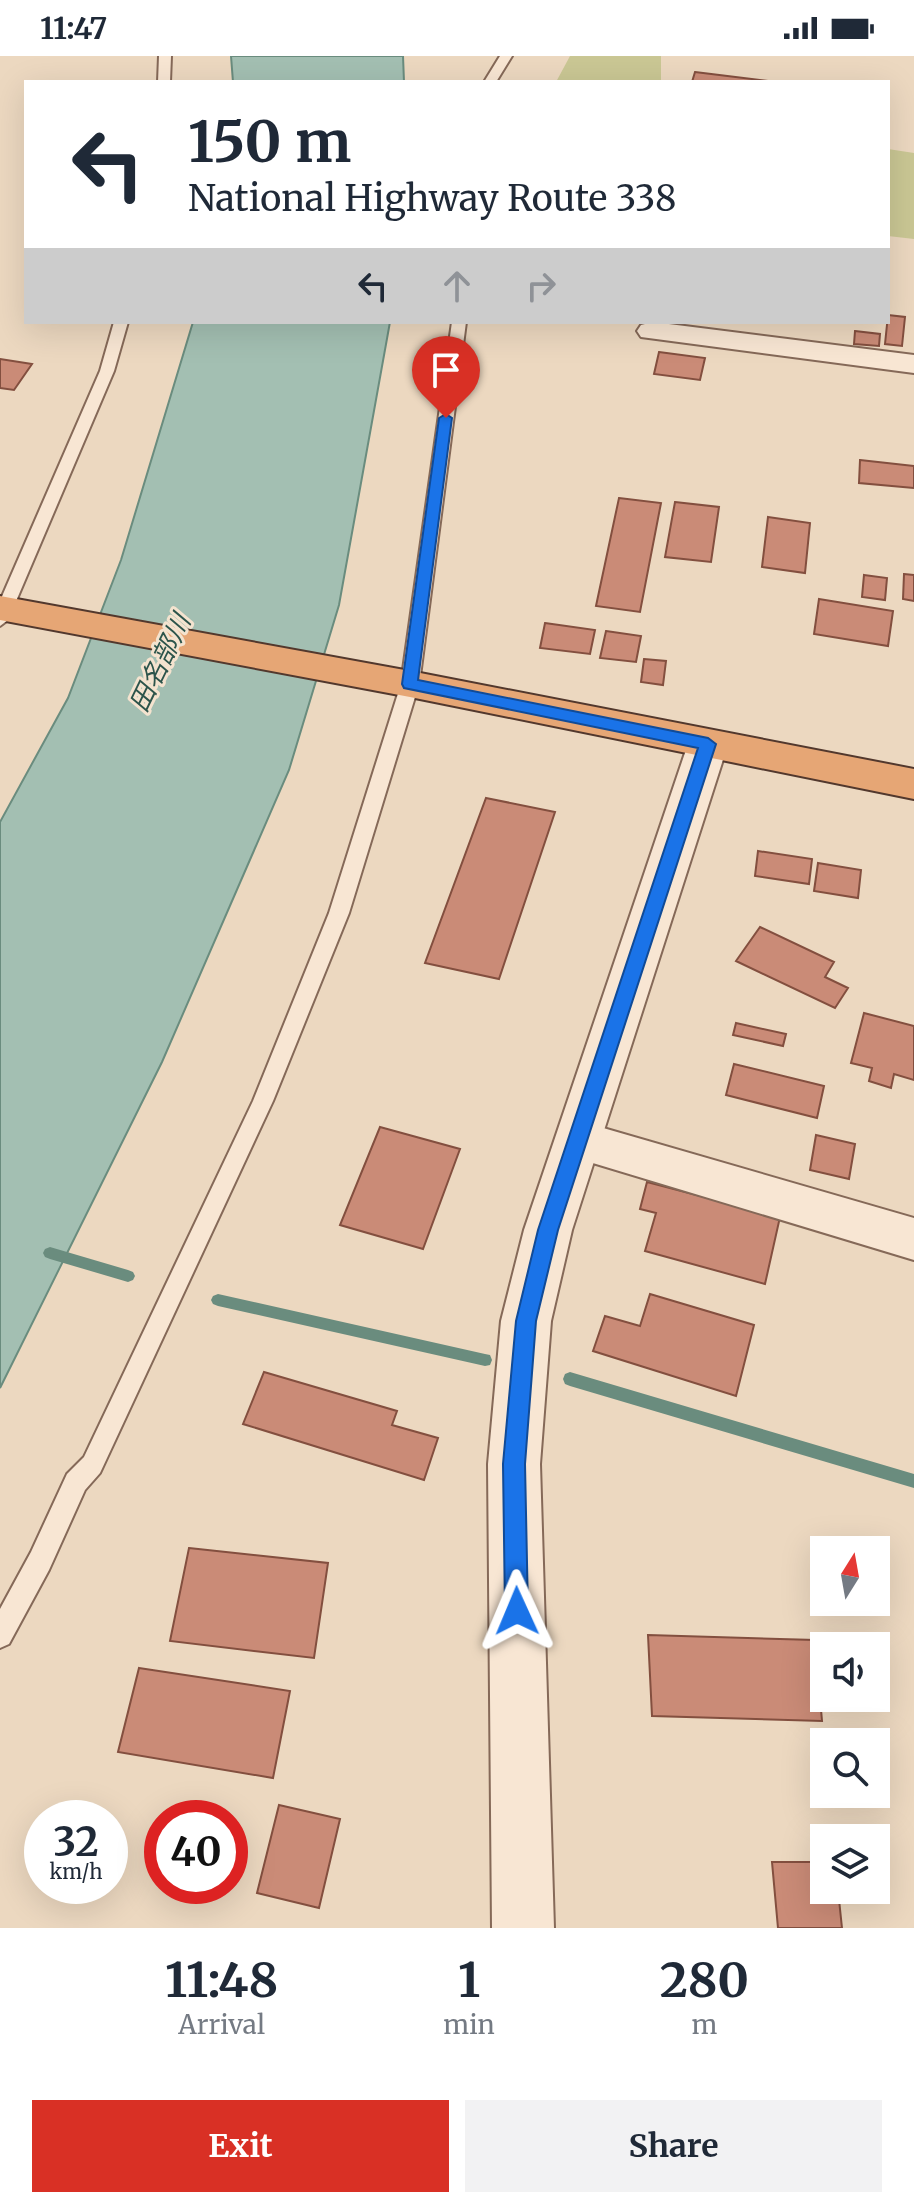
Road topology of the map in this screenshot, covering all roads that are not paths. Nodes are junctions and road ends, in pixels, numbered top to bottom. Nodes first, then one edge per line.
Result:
1 (165, 56) edge
2 (506, 56) edge
3 (164, 80) edge
4 (491, 80) edge
5 (120, 324) edge
6 (459, 324) edge
7 (652, 331) dead end
8 (914, 364) edge
9 (8, 613) edge
10 (395, 681) junction
11 (708, 744) junction
12 (914, 784) edge
13 (579, 1140) junction
14 (914, 1239) edge
15 (0, 1635) edge
16 (523, 1928) edge

1 - 3 lane
2 - 4 lane
5 - 9 lane
6 - 10 lane
7 - 8 street
9 - 10 highway
10 - 11 highway
10 - 15 lane
11 - 12 highway
11 - 13 street
13 - 14 street
13 - 16 street

